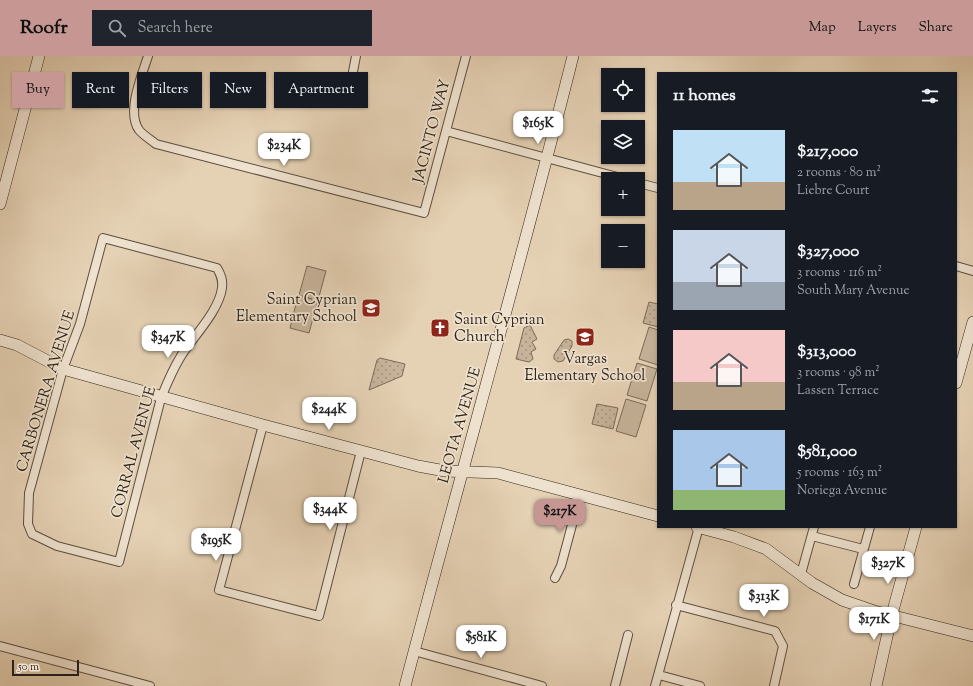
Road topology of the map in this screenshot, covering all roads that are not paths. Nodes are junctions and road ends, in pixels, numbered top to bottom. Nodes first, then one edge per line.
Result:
1 (39, 56) edge
2 (148, 56) edge
3 (356, 56) edge
4 (466, 56) edge
5 (573, 56) edge
6 (353, 72) edge
7 (446, 131) junction
8 (547, 157) junction
9 (601, 172) edge
10 (645, 184) edge
11 (657, 188) edge
12 (0, 204) edge
13 (103, 238) joint
14 (957, 266) edge
15 (973, 270) edge
16 (973, 322) edge
17 (0, 340) edge
18 (63, 369) junction
19 (957, 379) edge
20 (161, 398) junction
21 (263, 425) junction
22 (361, 451) junction
23 (462, 471) junction
24 (580, 495) junction
25 (657, 516) edge
26 (698, 528) edge
27 (702, 528) edge
28 (814, 528) edge
29 (870, 528) edge
30 (916, 528) edge
31 (812, 536) junction
32 (863, 549) junction
33 (119, 562) joint
34 (801, 574) junction
35 (555, 578) dead end
36 (854, 584) dead end
37 (676, 605) junction
38 (892, 614) junction
39 (628, 635) dead end
40 (973, 636) edge
41 (0, 646) edge
42 (414, 651) junction
43 (657, 681) edge
44 (150, 686) edge
45 (405, 686) edge
46 (542, 686) edge
47 (615, 686) edge
48 (700, 686) edge
49 (774, 686) edge
50 (876, 686) edge

1 - 12 street
2 - 7 street, JACINTO WAY
3 - 6 street
4 - 7 street, JACINTO WAY
5 - 8 street, LEOTA AVENUE
7 - 8 street
8 - 9 street
8 - 23 street, LEOTA AVENUE
10 - 11 street
13 - 18 street, CARBONERA AVENUE
13 - 20 street, CORRAL AVENUE
14 - 15 street
16 - 19 street
17 - 18 street
18 - 20 street
18 - 33 street, CARBONERA AVENUE
20 - 21 street
20 - 33 street, CORRAL AVENUE
21 - 22 street
21 - 22 street
22 - 23 street
23 - 24 street
23 - 42 street, LEOTA AVENUE
24 - 25 street
24 - 35 street
26 - 37 street
27 - 34 street
28 - 31 street
29 - 32 street
30 - 38 street
31 - 32 street
31 - 34 street
32 - 36 street
34 - 38 street
37 - 43 street
37 - 49 street
38 - 40 street
38 - 50 street
39 - 47 street
41 - 44 street
42 - 45 street, LEOTA AVENUE
42 - 46 street
43 - 48 street

